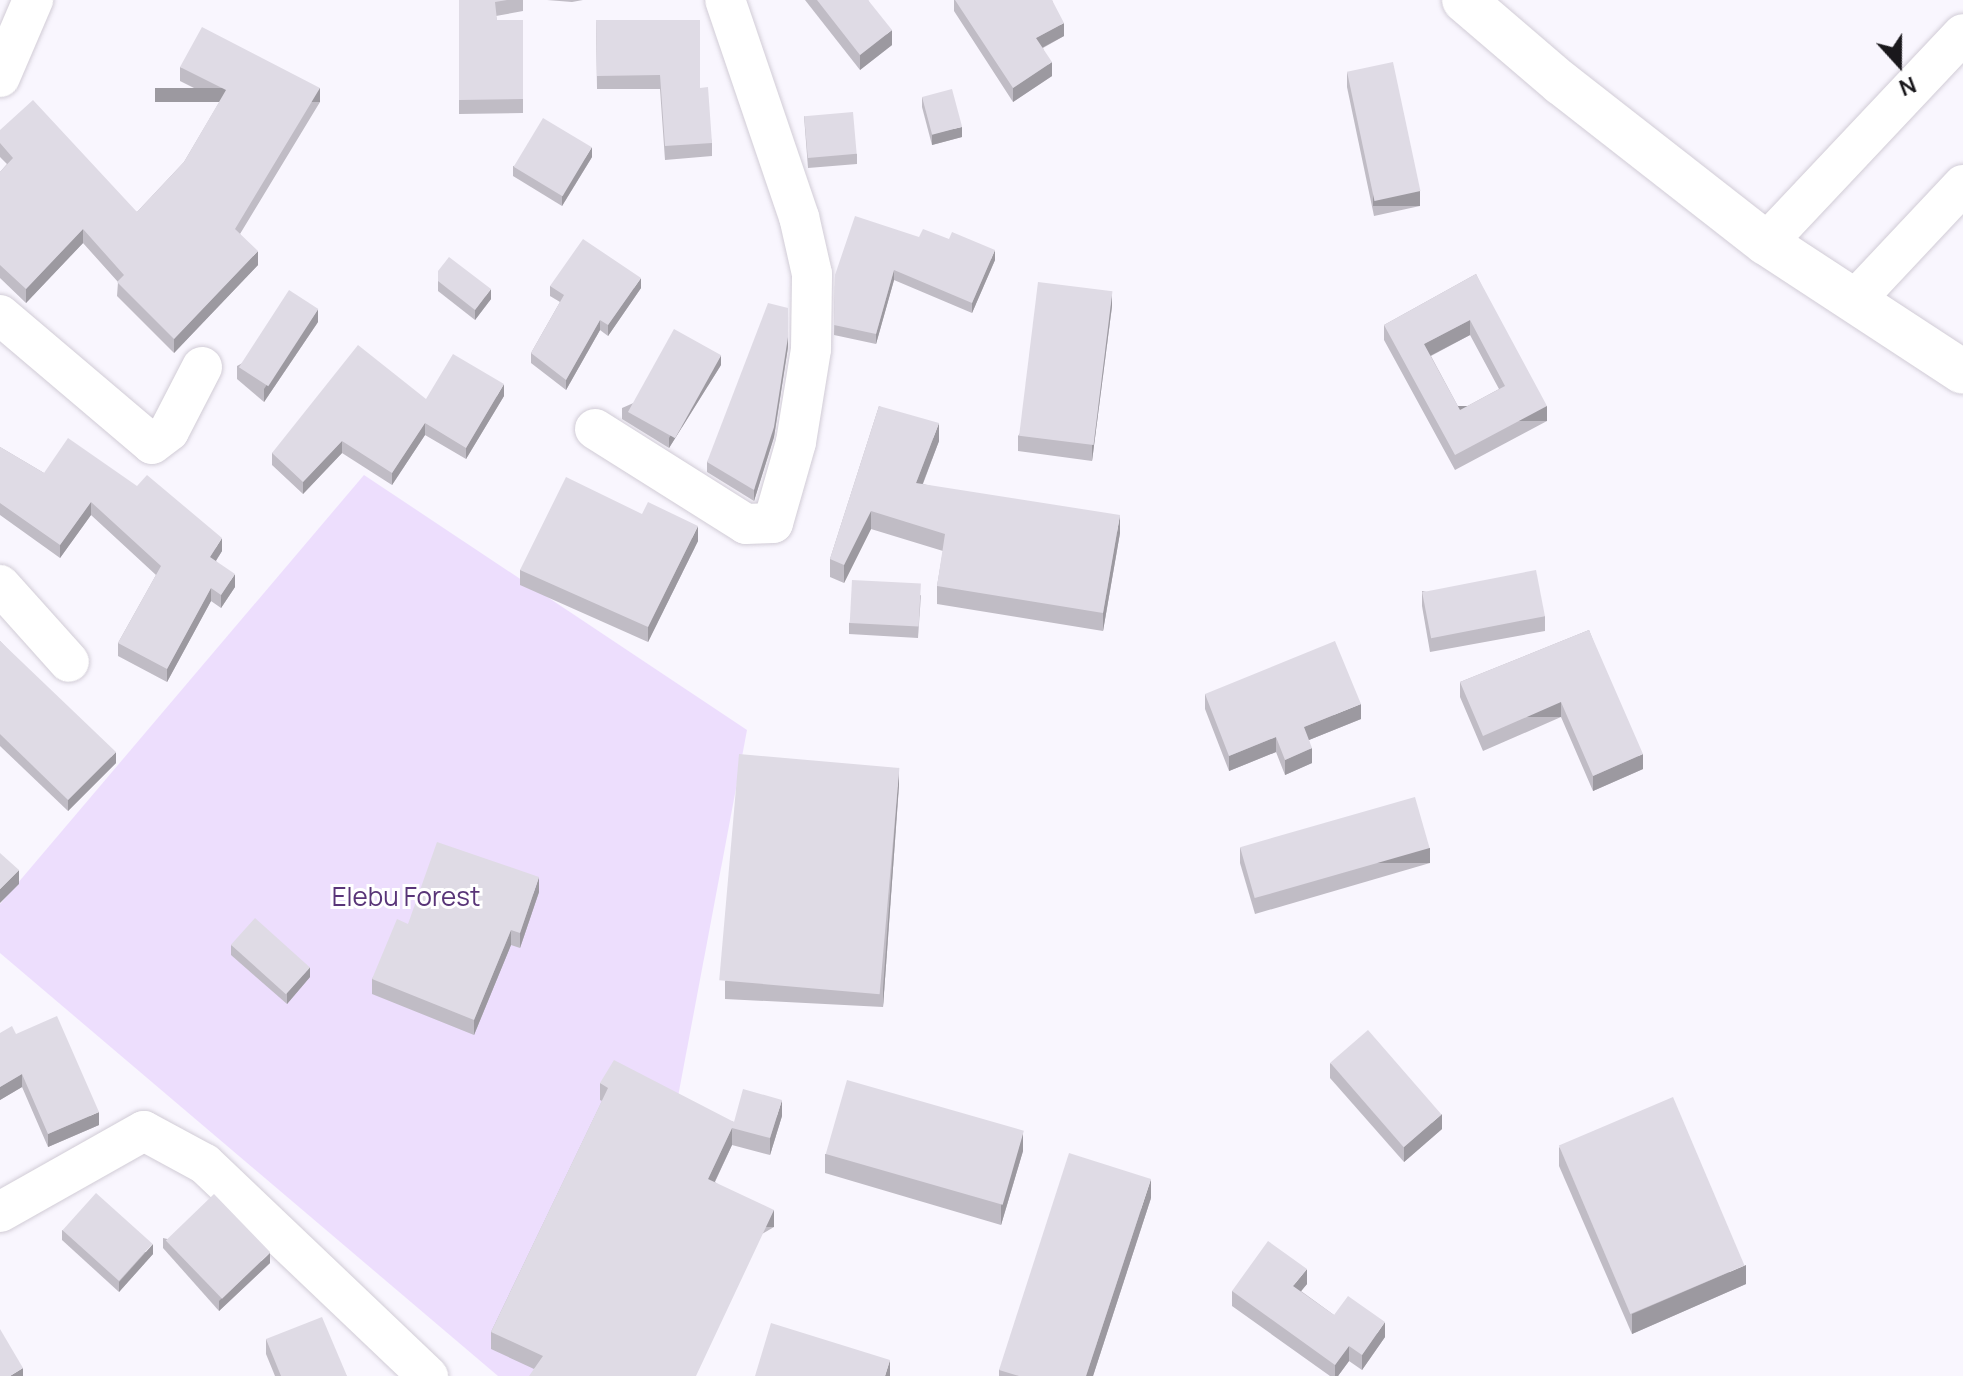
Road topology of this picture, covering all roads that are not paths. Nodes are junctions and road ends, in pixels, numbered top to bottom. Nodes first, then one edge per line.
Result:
1 (33, 0) edge
2 (725, 0) edge
3 (1464, 0) edge
4 (1963, 34) edge
5 (0, 77) edge
6 (1963, 185) edge
7 (1766, 243) junction
8 (1854, 301) junction
9 (0, 315) edge
10 (202, 367) dead end
11 (1963, 372) edge
12 (595, 429) dead end
13 (0, 585) edge
14 (69, 662) dead end
15 (0, 1212) edge
16 (427, 1376) edge

1 - 5 street
2 - 12 street
3 - 7 main road
4 - 7 street
6 - 8 street
7 - 8 main road
8 - 11 main road
9 - 10 street
13 - 14 street
15 - 16 street

